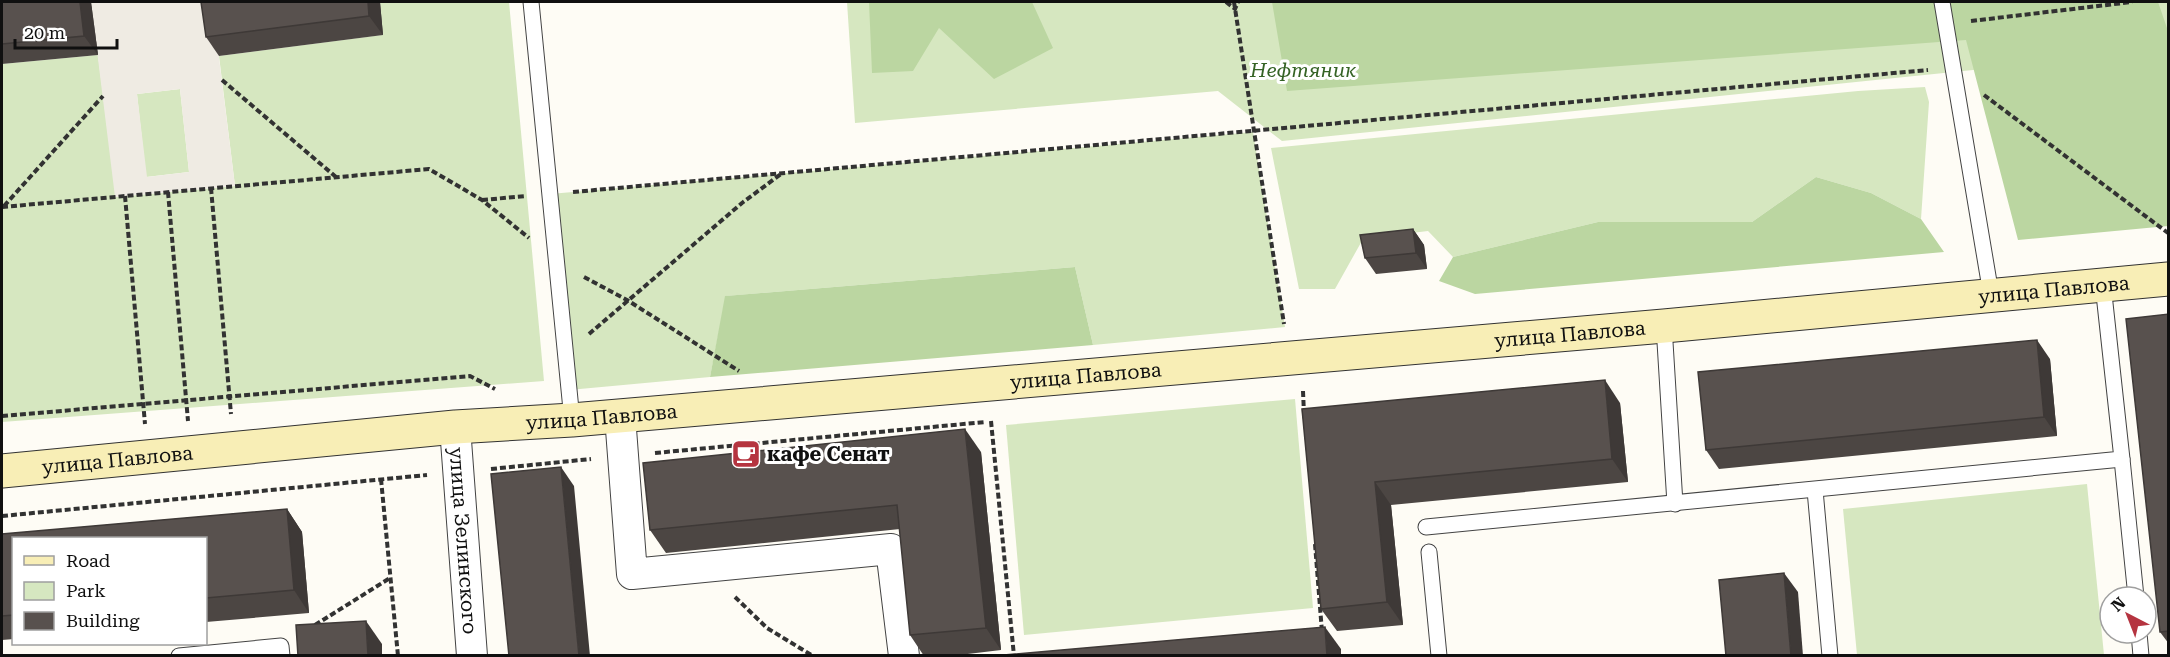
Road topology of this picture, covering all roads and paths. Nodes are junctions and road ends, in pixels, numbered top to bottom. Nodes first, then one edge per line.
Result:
1 (531, 2) edge
2 (1226, 2) edge
3 (1236, 2) edge
4 (1942, 2) edge
5 (2132, 2) edge
6 (1235, 9) junction
7 (1946, 24) junction
8 (1954, 70) junction
9 (222, 80) dead end
10 (103, 96) dead end
11 (1253, 132) junction
12 (782, 173) junction
13 (337, 177) junction
14 (211, 188) junction
15 (168, 192) junction
16 (550, 194) junction
17 (125, 196) junction
18 (482, 200) junction
19 (2, 207) edge
20 (2169, 233) edge
21 (557, 263) junction
22 (2169, 279) edge
23 (2103, 285) junction
24 (1991, 294) junction
25 (627, 300) junction
26 (1664, 326) junction
27 (566, 354) junction
28 (1289, 357) junction
29 (745, 374) dead end
30 (620, 416) junction
31 (572, 420) junction
32 (1305, 426) edge
33 (455, 427) junction
34 (234, 450) junction
35 (191, 454) junction
36 (623, 456) junction
37 (146, 458) junction
38 (2122, 459) junction
39 (2, 471) edge
40 (458, 472) junction
41 (381, 480) junction
42 (1815, 490) junction
43 (1675, 504) junction
44 (2, 516) edge
45 (1426, 527) dead end
46 (1314, 533) edge
47 (1429, 552) dead end
48 (390, 578) junction
49 (2135, 585) edge
50 (733, 595) dead end
51 (1322, 640) edge
52 (281, 651) edge
53 (179, 656) edge
54 (398, 656) edge
55 (472, 656) edge
56 (813, 656) edge
57 (904, 656) edge
58 (1014, 656) edge
59 (1438, 656) edge
60 (1830, 656) edge

1 - 16 lane
2 - 6 path
3 - 6 path
4 - 7 lane
5 - 7 path
6 - 11 path
7 - 8 lane
8 - 11 path
8 - 20 path
8 - 24 lane
9 - 13 path
10 - 19 path
11 - 12 path
11 - 28 path
12 - 16 path
12 - 25 path
13 - 14 path
13 - 18 path
14 - 15 path
14 - 34 path
15 - 17 path
15 - 35 path
16 - 18 path
16 - 21 lane
17 - 19 path
17 - 37 path
18 - 21 path
21 - 25 path
21 - 27 lane
22 - 23 street, улица Павлова
23 - 24 street, улица Павлова
23 - 38 lane
24 - 26 street, улица Павлова
25 - 27 path
25 - 29 path
26 - 28 street, улица Павлова
26 - 43 lane
27 - 31 lane
28 - 30 street, улица Павлова
28 - 32 path
30 - 31 street, улица Павлова
30 - 36 street
31 - 33 street, улица Павлова
33 - 34 street, улица Павлова
33 - 40 street, улица Зелинского
34 - 35 street, улица Павлова
35 - 37 street, улица Павлова
36 - 40 path
36 - 57 street
36 - 58 path
37 - 39 street, улица Павлова
38 - 42 lane
38 - 49 lane
40 - 41 path
40 - 55 street, улица Зелинского
41 - 44 path
41 - 48 path
42 - 43 lane
42 - 60 lane
43 - 45 lane
46 - 51 path
47 - 59 lane
48 - 52 path
48 - 54 path
50 - 56 path
52 - 53 lane

